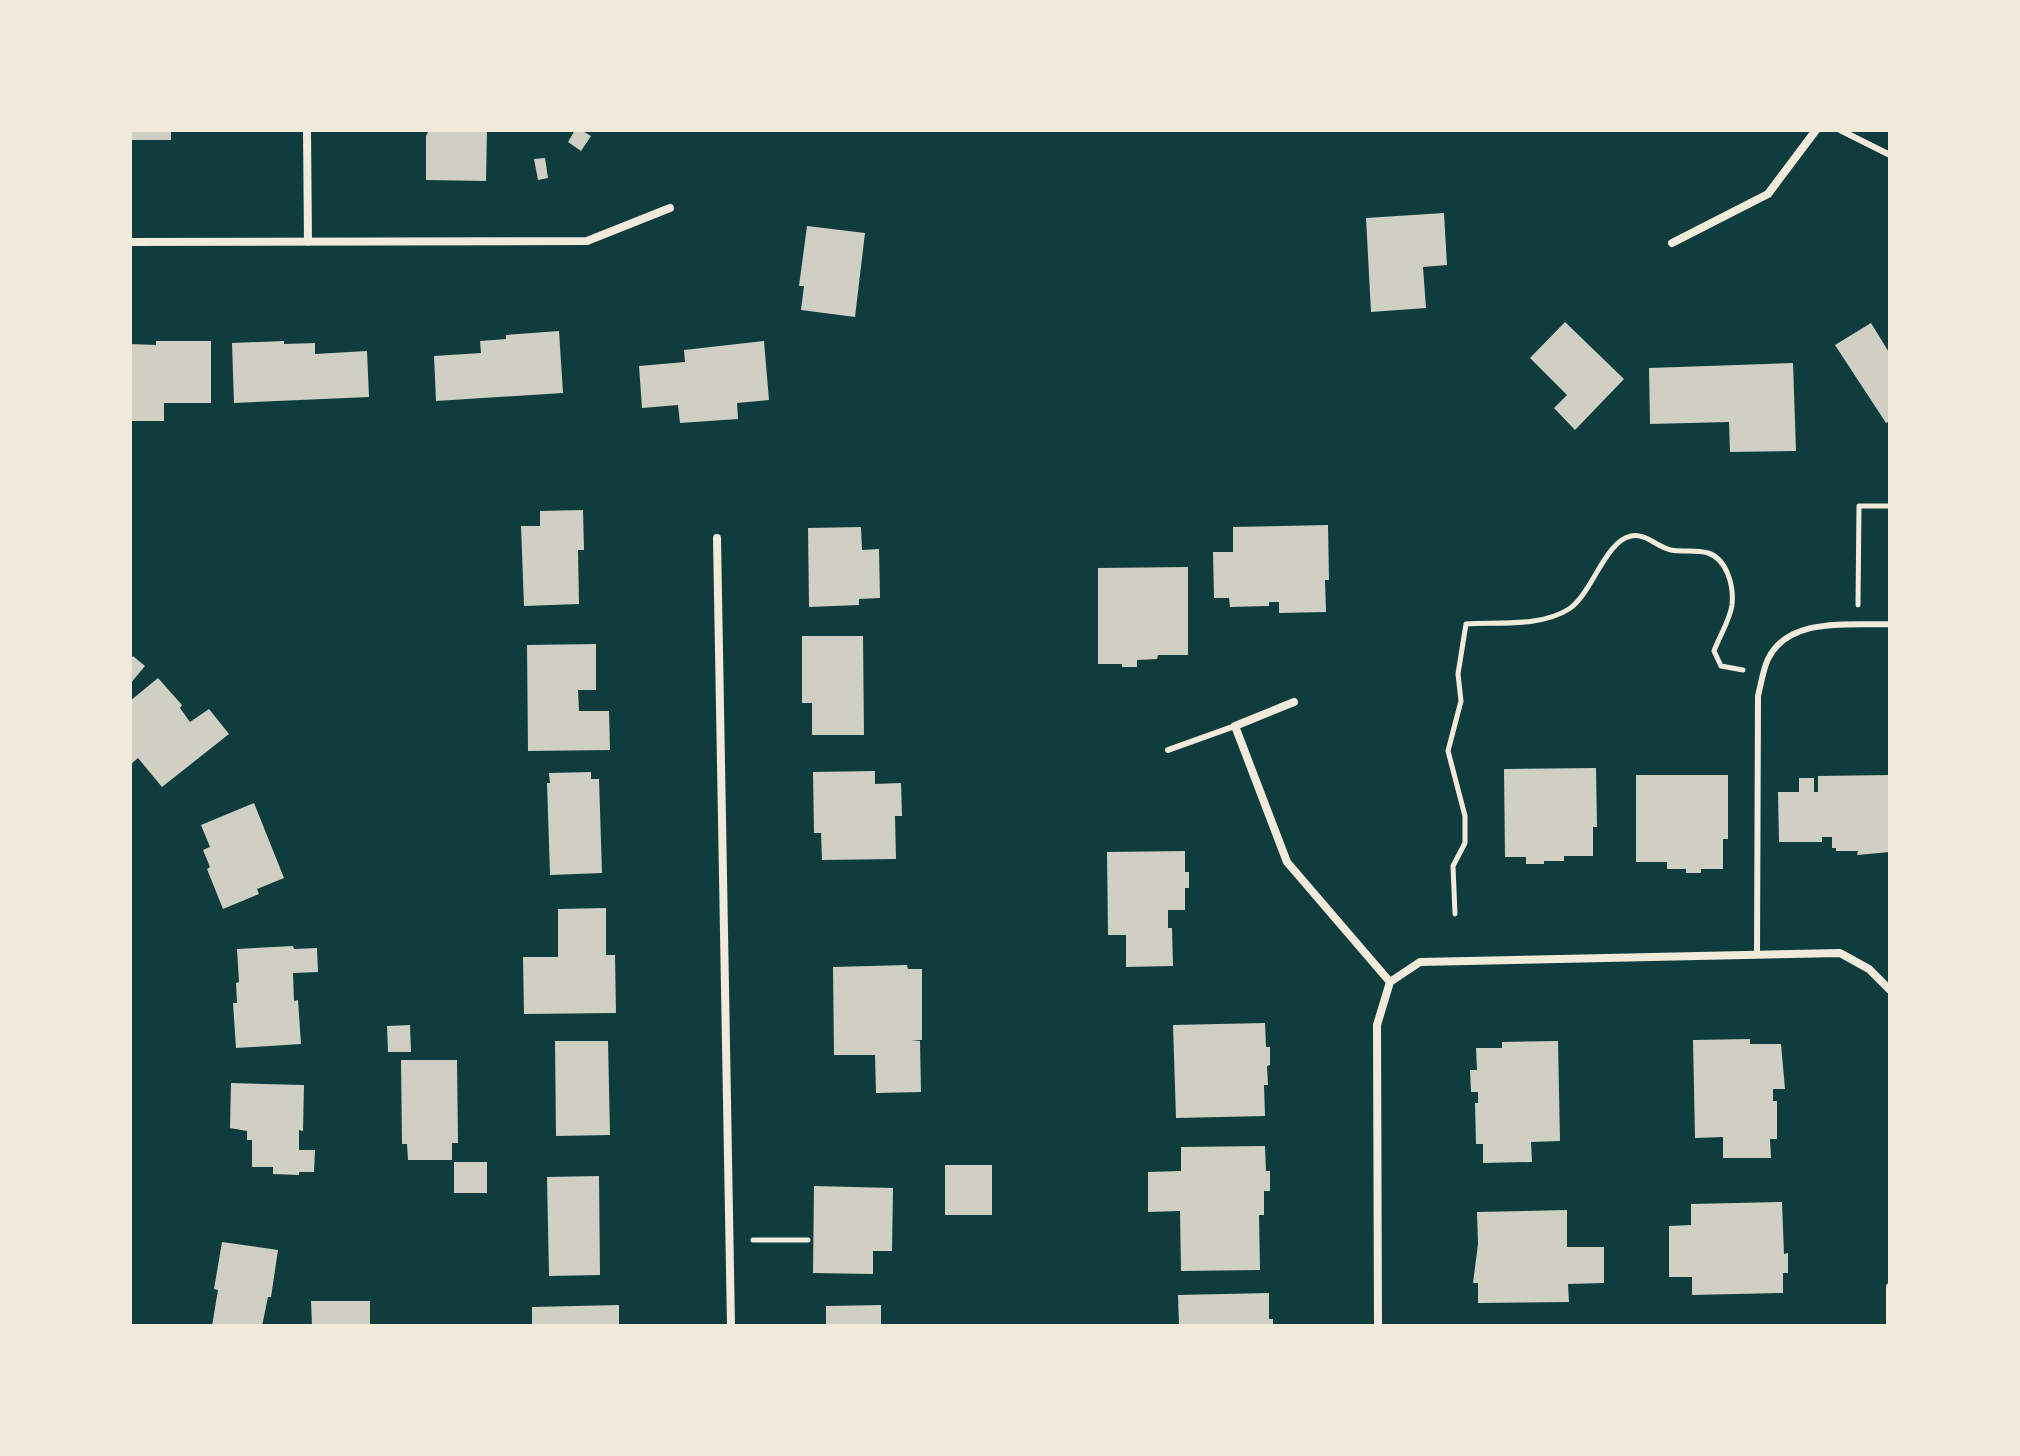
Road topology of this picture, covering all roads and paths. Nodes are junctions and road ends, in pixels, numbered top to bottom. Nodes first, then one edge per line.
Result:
1 (307, 130) edge
2 (1816, 130) edge
3 (1840, 130) edge
4 (1890, 155) edge
5 (670, 208) dead end
6 (130, 242) edge
7 (308, 242) junction
8 (1672, 243) dead end
9 (1890, 506) edge
10 (717, 538) dead end
11 (1890, 624) edge
12 (1857, 626) junction
13 (1764, 674) junction
14 (1294, 702) dead end
15 (1235, 726) junction
16 (1168, 750) dead end
17 (1455, 914) dead end
18 (1757, 955) junction
19 (1390, 982) junction
20 (1890, 990) edge
21 (747, 1240) dead end
22 (808, 1240) dead end
23 (1890, 1287) edge
24 (731, 1326) edge
25 (1378, 1326) edge
26 (1890, 1326) edge

1 - 7 street
2 - 8 street
3 - 4 lane
5 - 7 street
6 - 7 street
9 - 12 path
10 - 24 street
11 - 12 lane
12 - 13 lane
13 - 17 path
13 - 18 lane
14 - 15 street
15 - 16 lane
15 - 19 street
18 - 19 street
18 - 20 street
19 - 25 street
21 - 22 path
23 - 26 street

